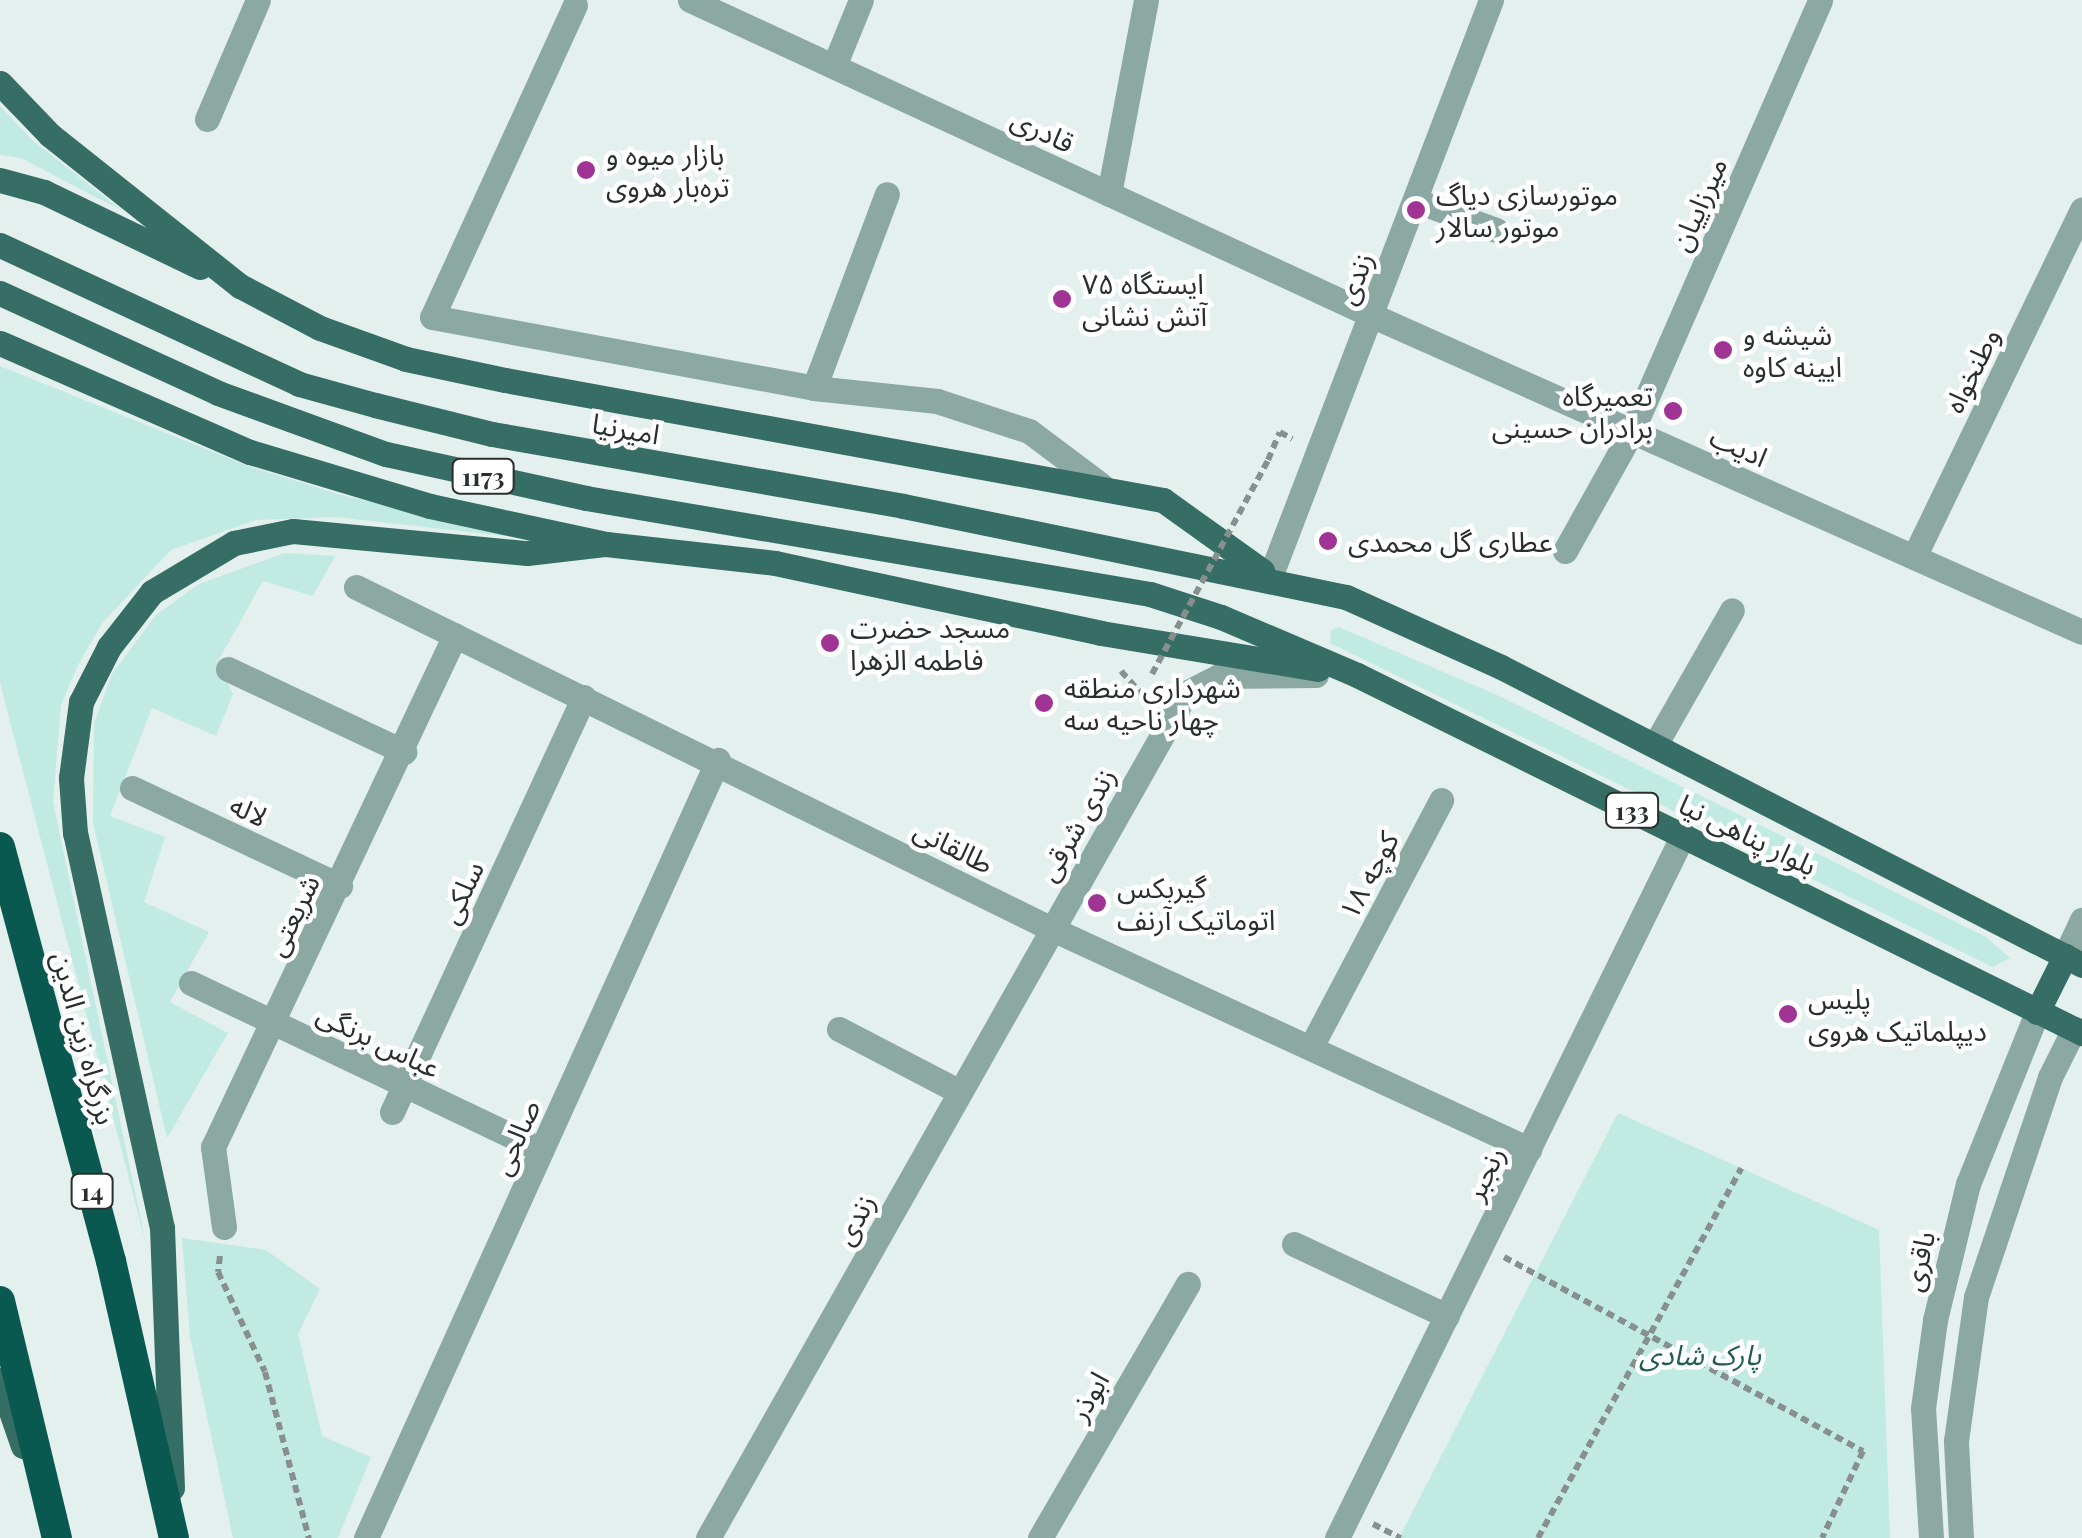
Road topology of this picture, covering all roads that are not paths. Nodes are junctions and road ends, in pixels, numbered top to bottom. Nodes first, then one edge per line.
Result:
1 (258, 0) edge
2 (690, 0) edge
3 (862, 0) edge
4 (1146, 0) edge
5 (1491, 0) edge
6 (1820, 0) edge
7 (575, 6) dead end
8 (834, 66) junction
9 (0, 83) edge
10 (206, 119) dead end
11 (0, 180) edge
12 (887, 194) dead end
13 (1109, 194) junction
14 (1418, 201) junction
15 (2082, 209) edge
16 (1496, 230) dead end
17 (0, 246) edge
18 (240, 286) junction
19 (0, 292) edge
20 (1371, 315) junction
21 (0, 343) edge
22 (814, 388) junction
23 (1632, 431) junction
24 (1101, 485) junction
25 (606, 544) junction
26 (1564, 551) dead end
27 (1914, 557) junction
28 (1270, 577) junction
29 (356, 587) dead end
30 (1732, 610) dead end
31 (1221, 617) joint
32 (2082, 632) edge
33 (456, 635) junction
34 (228, 669) dead end
35 (1357, 675) junction
36 (584, 696) junction
37 (1655, 745) junction
38 (404, 752) junction
39 (718, 760) junction
40 (132, 788) dead end
41 (1442, 800) dead end
42 (1683, 835) junction
43 (0, 846) edge
44 (340, 886) junction
45 (2082, 920) edge
46 (1050, 928) junction
47 (2074, 960) edge
48 (191, 984) dead end
49 (2037, 1012) junction
50 (274, 1022) junction
51 (2079, 1025) edge
52 (839, 1029) dead end
53 (1312, 1044) junction
54 (405, 1085) junction
55 (960, 1092) junction
56 (392, 1112) dead end
57 (1529, 1148) junction
58 (542, 1150) junction
59 (224, 1227) road end
60 (1294, 1244) dead end
61 (1188, 1284) dead end
62 (0, 1301) edge
63 (1446, 1316) junction
64 (0, 1380) edge
65 (56, 1538) edge
66 (174, 1538) edge
67 (366, 1538) edge
68 (708, 1538) edge
69 (1040, 1538) edge
70 (1337, 1538) edge
71 (1930, 1538) edge
72 (1961, 1538) edge

1 - 10 street
2 - 8 street, قادری
3 - 8 street
4 - 13 street
5 - 14 street, زندی
6 - 23 street, میرزاییان
7 - 22 street
8 - 13 street, قادری
9 - 18 main road
11 - 18 main road
12 - 22 street
13 - 20 street, قادری
14 - 16 street
14 - 20 street, زندی
15 - 27 street, وطنخواه
17 - 28 main road, امیرنیا / 1173
18 - 24 main road
19 - 31 main road, 1173
20 - 23 street, ادیب
20 - 28 street, زندی
21 - 25 main road
22 - 24 street
23 - 26 street, میرزاییان
23 - 27 street, ادیب
24 - 28 main road
25 - 35 main road
25 - 66 main road
27 - 32 street, ادیب
28 - 37 main road, بلوار پناهی نیا / 133
29 - 33 street, طالقانی
30 - 37 street
31 - 35 main road, بلوار پناهی نیا / 133
33 - 36 street, طالقانی
33 - 38 street, شریعتی
34 - 38 street
35 - 42 main road, بلوار پناهی نیا / 133
35 - 46 street, زندی شرقی
36 - 39 street, طالقانی
36 - 54 street, سلکی
37 - 47 main road, بلوار پناهی نیا / 133
38 - 44 street, شریعتی
39 - 46 street, طالقانی
39 - 58 street, صالحی
40 - 44 street, لاله
41 - 53 street, کوچه ۱۸
42 - 49 main road, بلوار پناهی نیا / 133
42 - 57 street, رنجبر
43 - 66 highway, بزرگراه زین الدین / 14
44 - 50 street, شریعتی
45 - 47 street
46 - 53 street, طالقانی
46 - 55 street, زندی
47 - 49 main road
48 - 50 street, عباس برنگی
49 - 51 main road, بلوار پناهی نیا / 133
49 - 71 street, باقری
50 - 54 street, عباس برنگی
50 - 59 street, شریعتی
51 - 72 street
52 - 55 street
53 - 57 street, طالقانی
54 - 56 street, سلکی
54 - 58 street, عباس برنگی
55 - 68 street, زندی
57 - 63 street, رنجبر
58 - 67 street, صالحی
60 - 63 street
61 - 69 street, ابوذر
62 - 65 highway
63 - 70 street, رنجبر
64 - 65 main road

